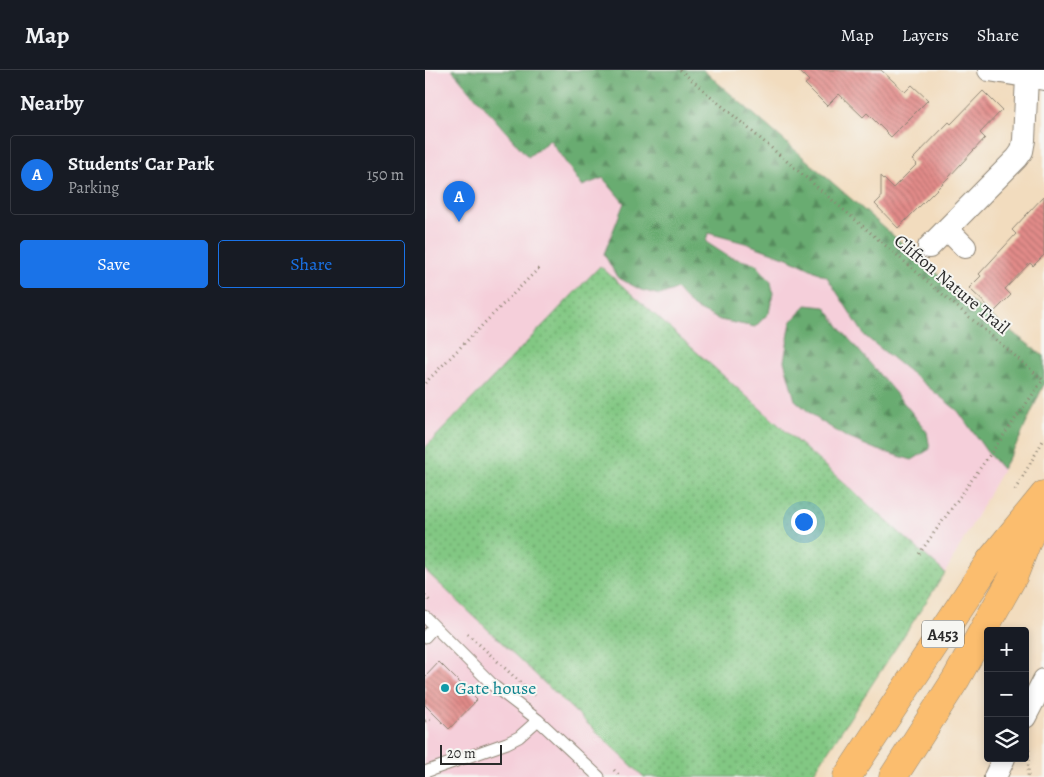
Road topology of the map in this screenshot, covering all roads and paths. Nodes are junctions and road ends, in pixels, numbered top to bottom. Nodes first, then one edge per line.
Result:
1 (680, 70) edge
2 (989, 70) edge
3 (1036, 78) edge
4 (947, 229) junction
5 (929, 247) dead end
6 (965, 247) dead end
7 (539, 268) dead end
8 (425, 383) edge
9 (1044, 496) edge
10 (919, 554) dead end
11 (425, 596) edge
12 (432, 603) dead end
13 (425, 617) edge
14 (434, 626) junction
15 (467, 634) dead end
16 (425, 637) edge
17 (1044, 680) edge
18 (537, 697) dead end
19 (1029, 709) edge
20 (431, 719) dead end
21 (538, 720) junction
22 (425, 721) edge
23 (1002, 762) edge
24 (1028, 762) edge
25 (609, 765) dead end
26 (425, 772) edge
27 (599, 777) edge
28 (621, 777) edge
29 (847, 777) edge
30 (893, 777) edge
31 (995, 777) edge
32 (1028, 777) edge

1 - 10 path, Clifton Nature Trail
2 - 3 street
3 - 4 street
4 - 5 street
4 - 6 street
7 - 8 path
9 - 29 highway, A453
9 - 30 highway, A453
11 - 12 path
13 - 14 lane
14 - 16 lane
14 - 21 lane
15 - 18 path
17 - 19 street
20 - 22 path
21 - 26 lane
21 - 27 lane
23 - 31 street
24 - 32 path
25 - 28 path

